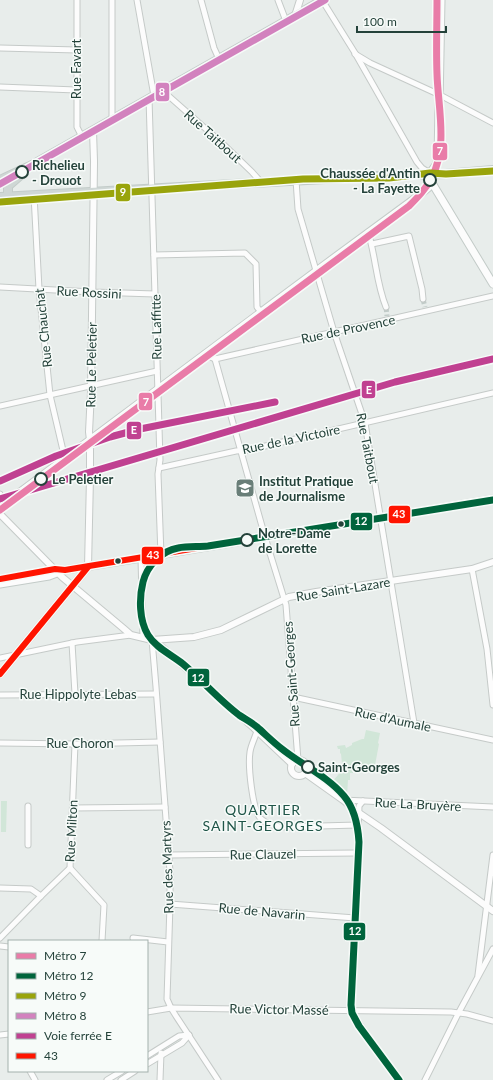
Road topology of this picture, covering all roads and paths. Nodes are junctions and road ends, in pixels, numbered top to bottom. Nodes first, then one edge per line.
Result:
1 (77, 0) edge
2 (112, 0) edge
3 (137, 0) edge
4 (201, 0) edge
5 (278, 0) edge
6 (300, 0) edge
7 (322, 0) edge
8 (441, 0) edge
9 (295, 16) junction
10 (286, 21) junction
11 (0, 48) edge
12 (76, 50) junction
13 (355, 54) junction
14 (219, 59) junction
15 (0, 87) edge
16 (76, 90) junction
17 (163, 91) junction
18 (440, 96) junction
19 (152, 97) junction
20 (112, 120) junction
21 (493, 123) edge
22 (93, 131) junction
23 (82, 137) junction
24 (29, 167) junction
25 (493, 170) edge
26 (430, 173) junction
27 (296, 180) junction
28 (0, 181) edge
29 (261, 182) junction
30 (432, 183) junction
31 (152, 188) junction
32 (94, 192) junction
33 (34, 196) junction
34 (4, 197) edge
35 (368, 232) junction
36 (372, 244) junction
37 (154, 255) junction
38 (317, 271) junction
39 (493, 284) edge
40 (0, 287) edge
41 (39, 289) junction
42 (92, 292) junction
43 (155, 294) junction
44 (493, 296) edge
45 (423, 299) tunnel mouth
46 (386, 307) tunnel mouth
47 (261, 312) junction
48 (334, 332) junction
49 (204, 354) junction
50 (215, 359) junction
51 (156, 371) junction
52 (91, 386) junction
53 (157, 390) junction
54 (493, 393) edge
55 (50, 395) junction
56 (0, 406) edge
57 (365, 423) junction
58 (90, 440) junction
59 (241, 451) junction
60 (65, 459) junction
61 (159, 468) junction
62 (0, 494) edge
63 (493, 499) edge
64 (2, 506) edge
65 (0, 514) edge
66 (380, 518) junction
67 (265, 537) junction
68 (161, 555) junction
69 (141, 558) junction
70 (493, 562) edge
71 (88, 567) junction
72 (472, 570) junction
73 (58, 573) junction
74 (391, 581) junction
75 (0, 584) edge
76 (70, 588) junction
77 (284, 599) junction
78 (131, 635) junction
79 (143, 638) junction
80 (152, 640) junction
81 (72, 643) junction
82 (490, 648) edge
83 (15, 654) junction
84 (0, 658) edge
85 (0, 674) edge
86 (75, 694) junction
87 (156, 694) junction
88 (0, 695) edge
89 (293, 697) junction
90 (493, 705) edge
91 (414, 723) junction
92 (257, 731) junction
93 (493, 740) edge
94 (160, 742) junction
95 (0, 743) edge
96 (75, 744) junction
97 (298, 760) junction
98 (292, 764) junction
99 (305, 773) junction
100 (343, 800) junction
101 (363, 801) junction
102 (28, 806) dead end
103 (165, 807) junction
104 (493, 807) edge
105 (73, 808) junction
106 (359, 813) junction
107 (358, 825) junction
108 (28, 845) dead end
109 (357, 853) junction
110 (168, 855) junction
111 (493, 855) edge
112 (70, 868) junction
113 (0, 888) edge
114 (41, 896) junction
115 (170, 904) junction
116 (487, 907) junction
117 (493, 912) edge
118 (355, 918) junction
119 (0, 938) edge
120 (133, 938) dead end
121 (102, 940) edge
122 (168, 942) junction
123 (493, 949) edge
124 (478, 977) junction
125 (171, 1008) junction
126 (350, 1010) junction
127 (148, 1012) edge
128 (459, 1012) junction
129 (493, 1021) edge
130 (0, 1035) edge
131 (8, 1035) edge
132 (189, 1035) junction
133 (161, 1047) junction
134 (148, 1055) edge
135 (161, 1056) junction
136 (148, 1063) edge
137 (120, 1072) edge
138 (133, 1072) edge
139 (107, 1080) edge
140 (121, 1080) edge
141 (160, 1080) edge
142 (218, 1080) edge
143 (398, 1080) edge
144 (425, 1080) edge

1 - 12 street, Rue Favart
2 - 20 street
3 - 19 street, Rue Laffitte
4 - 14 street
5 - 10 street
6 - 9 street
7 - 9 main road
7 - 13 street
8 - 18 main road
9 - 10 main road
10 - 14 main road
11 - 12 street
12 - 16 street, Rue Favart
13 - 18 street
13 - 26 street
14 - 17 main road
15 - 16 street
16 - 23 street, Rue Favart
17 - 19 main road
17 - 29 street, Rue Taitbout
18 - 21 street
18 - 26 main road
19 - 20 main road
19 - 31 street, Rue Laffitte
20 - 22 main road
22 - 23 main road
22 - 32 street, Rue Le Peletier
23 - 24 main road
24 - 28 main road
24 - 34 main road
25 - 26 main road
26 - 27 main road
26 - 30 main road
27 - 29 main road
27 - 38 street, Rue Taitbout
29 - 31 main road
30 - 35 main road
30 - 39 main road
31 - 32 main road
31 - 37 street, Rue Laffitte
32 - 33 main road
32 - 42 street, Rue Le Peletier
33 - 34 main road
33 - 41 street, Rue Chauchat
35 - 36 street
35 - 38 main road
36 - 45 street
36 - 46 street
37 - 43 street, Rue Laffitte
37 - 47 street
38 - 47 main road
38 - 48 street, Rue Taitbout
40 - 41 street, Rue Rossini
41 - 42 street, Rue Rossini
41 - 55 street, Rue Chauchat
42 - 43 street, Rue Rossini
42 - 52 street, Rue Le Peletier
43 - 51 street, Rue Laffitte
44 - 48 street, Rue de Provence
47 - 49 main road
48 - 50 street, Rue de Provence
48 - 57 street, Rue Taitbout
49 - 50 street
49 - 53 main road
50 - 59 street, Rue Saint-Georges
51 - 52 street
51 - 53 street, Rue Laffitte
52 - 55 street
52 - 58 street, Rue Le Peletier
53 - 58 main road
53 - 61 street, Rue Laffitte
54 - 57 street, Rue de la Victoire
55 - 56 street
55 - 60 street, Rue Chauchat
57 - 59 street, Rue de la Victoire
57 - 66 street, Rue Taitbout
58 - 60 main road
58 - 71 street, Rue Le Peletier
59 - 61 street, Rue de la Victoire
59 - 67 street, Rue Saint-Georges
60 - 64 main road
61 - 68 street, Rue Laffitte
62 - 64 street
63 - 66 main road
65 - 73 street
66 - 67 main road
66 - 74 street, Rue Taitbout
67 - 68 main road
67 - 77 street, Rue Saint-Georges
68 - 69 main road
69 - 71 main road
69 - 79 street
70 - 72 street, Rue Saint-Lazare
71 - 73 main road
71 - 76 main road
72 - 74 street, Rue Saint-Lazare
72 - 82 street
73 - 75 main road
73 - 76 street
74 - 77 street, Rue Saint-Lazare
74 - 91 street, Rue Taitbout
76 - 78 street
76 - 83 main road
77 - 80 street, Rue Saint-Lazare
77 - 89 street, Rue Saint-Georges
78 - 79 street
78 - 81 street
79 - 80 street
80 - 87 street, Rue des Martyrs
80 - 92 street
81 - 83 street
81 - 86 street
82 - 90 street
83 - 84 street
83 - 85 main road
86 - 87 street, Rue Hippolyte Lebas
86 - 88 street, Rue Hippolyte Lebas
87 - 94 street, Rue des Martyrs
89 - 91 street, Rue d'Aumale
89 - 97 street, Rue Saint-Georges
91 - 93 street, Rue d'Aumale
92 - 98 street
92 - 107 street
94 - 96 street, Rue Choron
94 - 103 street, Rue des Martyrs
95 - 96 street, Rue Choron
96 - 105 street, Rue Milton
97 - 98 street
97 - 99 street
98 - 99 street
99 - 100 street
100 - 101 street, Rue La Bruyère
100 - 106 street
101 - 104 street, Rue La Bruyère
101 - 106 street
102 - 108 street
103 - 105 street
103 - 110 street, Rue des Martyrs
105 - 112 street, Rue Milton
106 - 107 street
106 - 116 street
107 - 109 street
109 - 110 street, Rue Clauzel
109 - 118 street
110 - 115 street, Rue des Martyrs
111 - 116 street
112 - 114 street, Rue Milton
112 - 121 street
113 - 114 street
114 - 119 street, Rue Milton
115 - 118 street, Rue de Navarin
115 - 122 street, Rue des Martyrs
116 - 117 street
116 - 124 street
118 - 126 street
120 - 122 street
122 - 125 street, Rue des Martyrs
123 - 124 street
124 - 128 street
125 - 126 street, Rue Victor Massé
125 - 127 street, Rue Victor Massé
125 - 132 street, Rue des Martyrs
126 - 128 street, Rue Victor Massé
126 - 143 street
128 - 129 street, Rue Victor Massé
128 - 144 street
130 - 131 street
132 - 133 street
132 - 135 street
132 - 142 street, Rue des Martyrs
133 - 134 street
133 - 135 street
135 - 136 street
135 - 141 street
137 - 139 street
138 - 140 street

